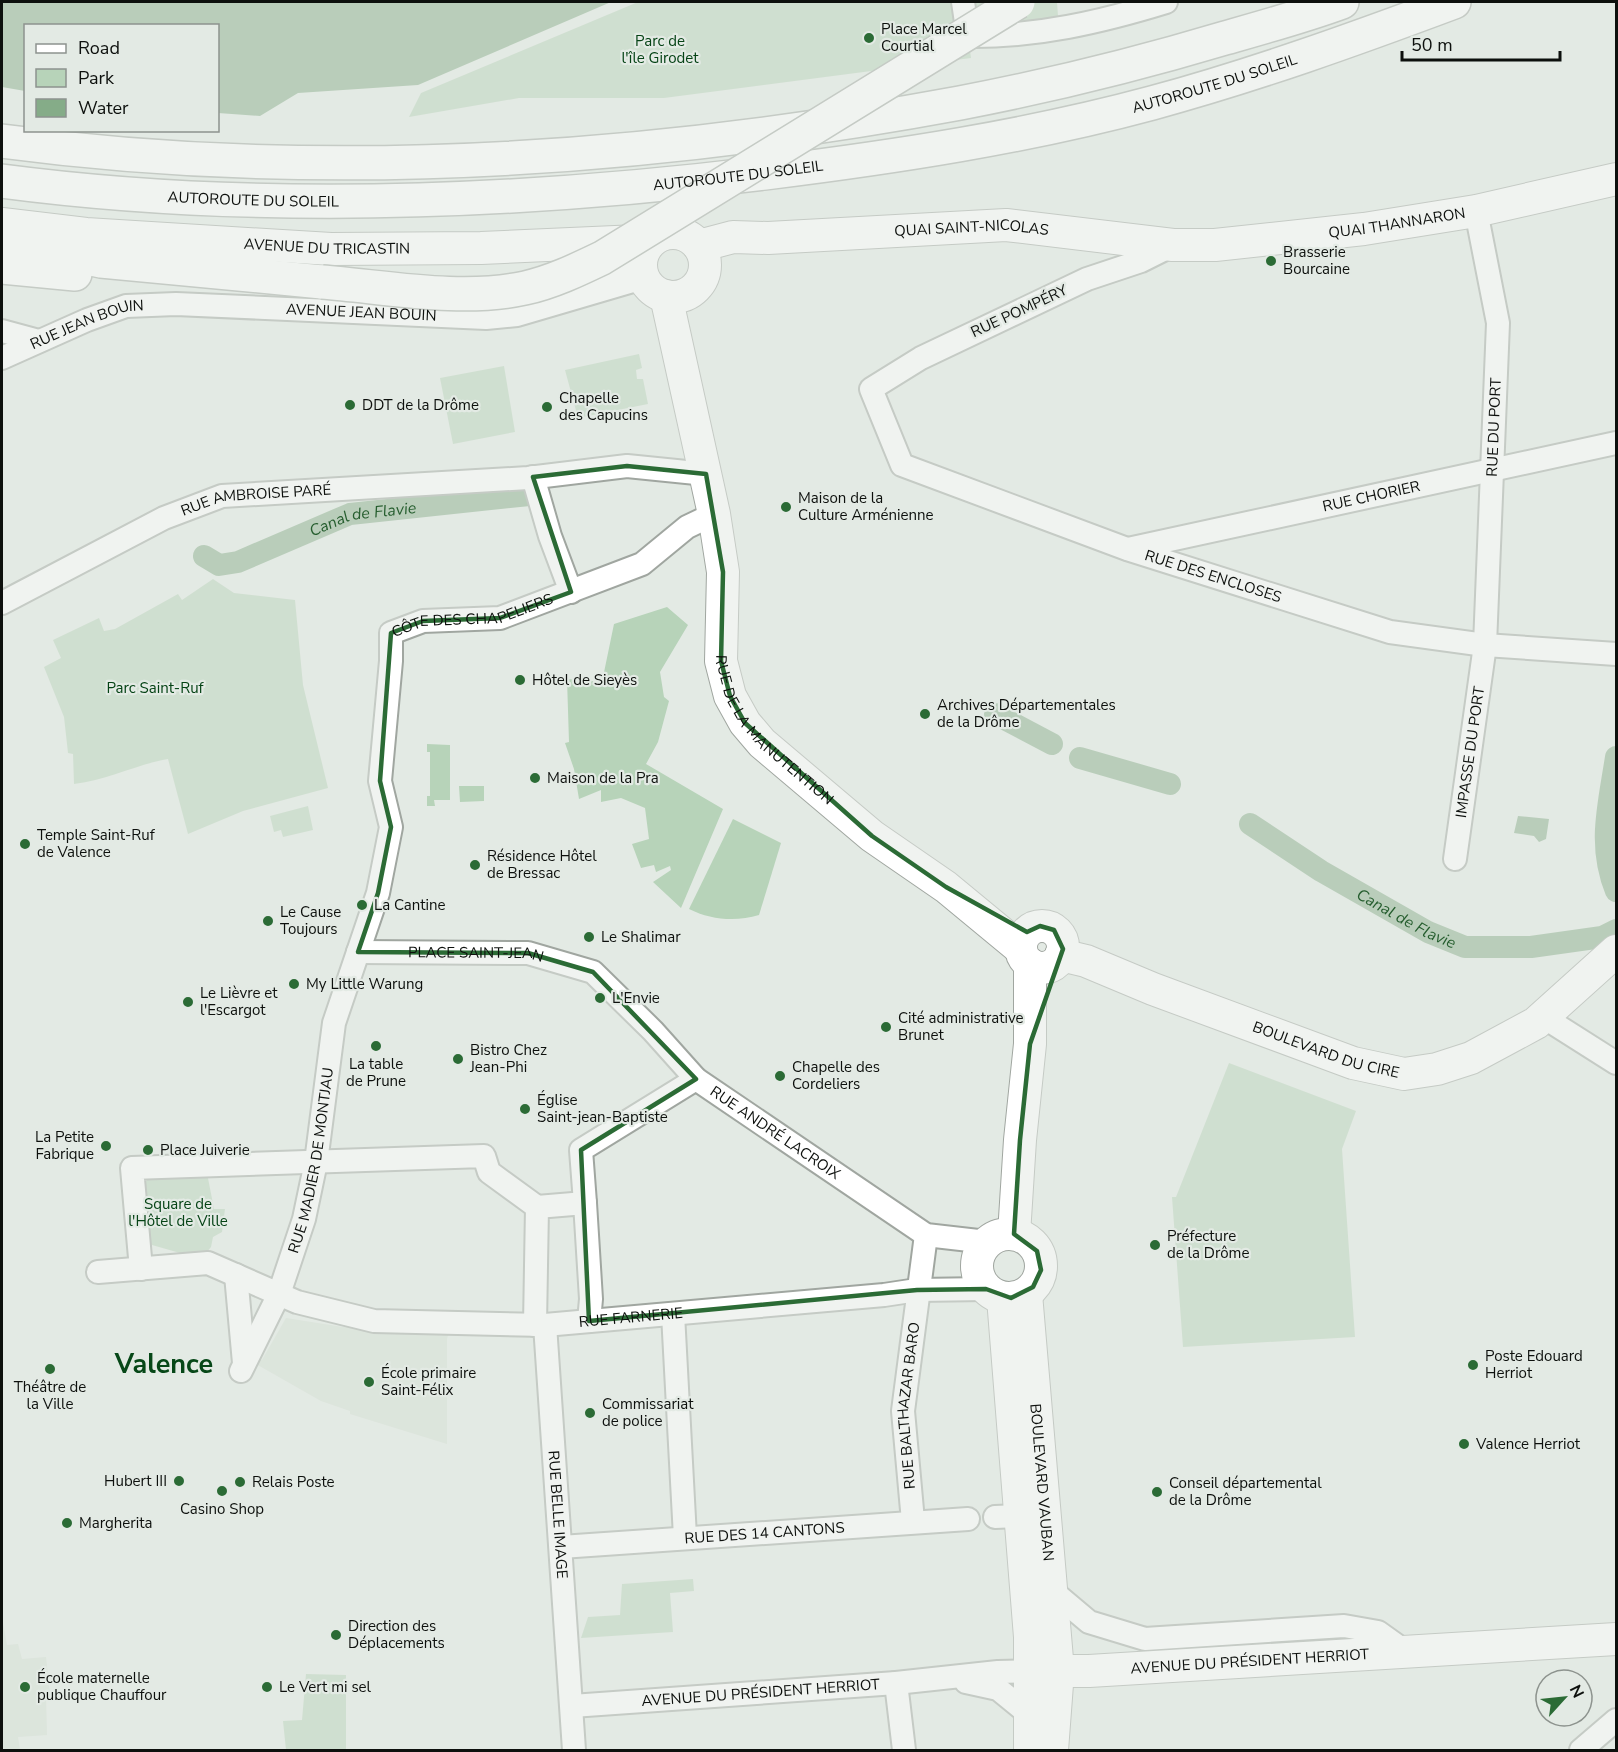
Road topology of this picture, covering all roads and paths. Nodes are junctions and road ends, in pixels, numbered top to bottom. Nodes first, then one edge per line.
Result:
1 (963, 2) edge
2 (1018, 2) edge
3 (1166, 2) edge
4 (1342, 2) edge
5 (1454, 2) edge
6 (2, 141) edge
7 (1617, 179) edge
8 (2, 181) edge
9 (1476, 211) junction
10 (1173, 245) junction
11 (3, 250) edge
12 (670, 270) junction
13 (176, 304) joint
14 (2, 331) edge
15 (39, 341) junction
16 (2, 357) edge
17 (871, 389) joint
18 (1617, 442) edge
19 (1491, 470) junction
20 (706, 474) junction
21 (533, 477) junction
22 (714, 514) junction
23 (1127, 549) junction
24 (571, 592) junction
25 (2, 603) edge
26 (1485, 645) junction
27 (1617, 654) edge
28 (1455, 859) dead end
29 (1617, 951) edge
30 (358, 952) junction
31 (1039, 953) junction
32 (593, 972) joint
33 (1545, 1018) junction
34 (1617, 1063) edge
35 (696, 1079) junction
36 (316, 1162) junction
37 (585, 1203) junction
38 (537, 1207) junction
39 (926, 1235) junction
40 (998, 1238) junction
41 (141, 1269) junction
42 (98, 1272) dead end
43 (236, 1275) junction
44 (917, 1290) junction
45 (279, 1294) junction
46 (1005, 1294) junction
47 (673, 1314) junction
48 (590, 1321) junction
49 (540, 1325) junction
50 (968, 1519) dead end
51 (913, 1521) junction
52 (686, 1537) junction
53 (561, 1547) junction
54 (1051, 1590) junction
55 (1617, 1639) edge
56 (1406, 1652) junction
57 (1045, 1671) junction
58 (950, 1678) junction
59 (896, 1683) junction
60 (572, 1706) junction
61 (1030, 1715) junction
62 (1617, 1719) edge
63 (574, 1750) edge
64 (904, 1750) edge
65 (1030, 1750) edge
66 (1052, 1750) edge
67 (1581, 1750) edge

1 - 3 street
2 - 11 main road, bridge
4 - 6 main road
5 - 8 main road, AUTOROUTE DU SOLEIL
7 - 9 main road, QUAI THANNARON
9 - 10 main road, QUAI THANNARON
9 - 19 street, RUE DU PORT
10 - 12 main road, QUAI SAINT-NICOLAS
10 - 17 street, RUE POMPÉRY
11 - 12 main road, AVENUE DU TRICASTIN
12 - 13 street, AVENUE JEAN BOUIN
12 - 20 main road, RUE DE LA MANUTENTION
13 - 15 street, RUE JEAN BOUIN
14 - 15 street
15 - 16 street, RUE JEAN BOUIN
17 - 23 street, RUE DES ENCLOSES
18 - 19 street, RUE CHORIER
19 - 23 street, RUE CHORIER
19 - 26 street, RUE DU PORT
20 - 21 street, RUE AMBROISE PARÉ
20 - 22 main road, RUE DE LA MANUTENTION
21 - 24 street
21 - 25 street, RUE AMBROISE PARÉ
22 - 24 street, CÔTE DES CHAPELIERS
22 - 31 main road, RUE DE LA MANUTENTION
23 - 26 street, RUE DES ENCLOSES
24 - 30 street, CÔTE DES CHAPELIERS
26 - 27 street, RUE DES ENCLOSES
26 - 28 street, IMPASSE DU PORT
29 - 33 main road, BOULEVARD DU CIRE
30 - 32 street, PLACE SAINT-JEAN
30 - 36 street, RUE MADIER DE MONTJAU
31 - 33 main road, BOULEVARD DU CIRE
31 - 40 main road
32 - 35 street, RUE ANDRÉ LACROIX
33 - 34 street
35 - 37 street
35 - 39 street, RUE ANDRÉ LACROIX
36 - 38 street
36 - 41 street
36 - 45 street, RUE MADIER DE MONTJAU
37 - 38 street
37 - 48 street
38 - 49 street, RUE BELLE IMAGE
39 - 40 street, RUE ANDRÉ LACROIX
39 - 44 street, RUE BALTHAZAR BARO
40 - 46 main road
40 - 46 main road
41 - 42 street, RUE FARNERIE
41 - 43 street, RUE FARNERIE
43 - 45 street, RUE FARNERIE
43 - 45 street, RUE MADIER DE MONTJAU
44 - 46 street, RUE FARNERIE
44 - 47 street, RUE FARNERIE
44 - 51 street, RUE BALTHAZAR BARO
45 - 49 street, RUE FARNERIE
46 - 54 main road, BOULEVARD VAUBAN
46 - 57 main road, BOULEVARD VAUBAN
47 - 48 street, RUE FARNERIE
47 - 52 street
48 - 49 street, RUE FARNERIE
49 - 53 street, RUE BELLE IMAGE
50 - 51 street, RUE DES 14 CANTONS
51 - 52 street, RUE DES 14 CANTONS
52 - 53 street, RUE DES 14 CANTONS
53 - 60 street, RUE BELLE IMAGE
54 - 56 street, AVENUE DU PRÉSIDENT HERRIOT
54 - 57 main road, BOULEVARD VAUBAN
55 - 56 main road, AVENUE DU PRÉSIDENT HERRIOT
56 - 57 main road, AVENUE DU PRÉSIDENT HERRIOT
57 - 58 street, AVENUE DU PRÉSIDENT HERRIOT
57 - 61 main road, BOULEVARD VAUBAN
57 - 66 main road, BOULEVARD VAUBAN
58 - 59 street, AVENUE DU PRÉSIDENT HERRIOT
58 - 61 street, AVENUE DU PRÉSIDENT HERRIOT
59 - 60 street, AVENUE DU PRÉSIDENT HERRIOT
59 - 64 street
60 - 63 street, RUE BELLE IMAGE
61 - 65 main road, BOULEVARD VAUBAN
62 - 67 street

